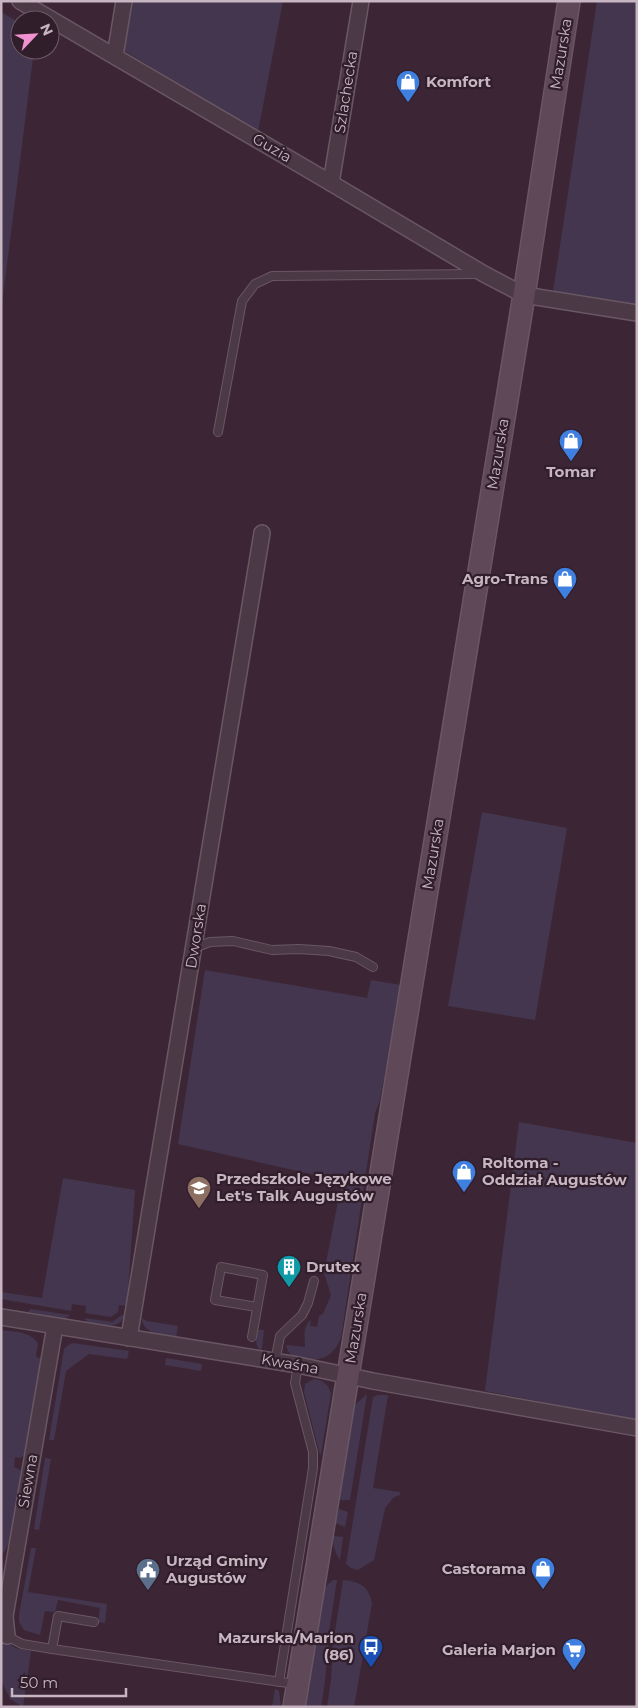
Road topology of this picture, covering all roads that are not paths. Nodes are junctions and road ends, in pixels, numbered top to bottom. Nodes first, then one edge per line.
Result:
1 (20, 1) edge
2 (124, 1) edge
3 (361, 1) edge
4 (569, 1) edge
5 (115, 56) junction
6 (331, 183) junction
7 (484, 274) junction
8 (524, 296) junction
9 (637, 313) edge
10 (218, 432) dead end
11 (262, 533) dead end
12 (194, 948) junction
13 (373, 967) dead end
14 (314, 1281) dead end
15 (257, 1307) junction
16 (1, 1317) edge
17 (55, 1326) junction
18 (252, 1337) dead end
19 (129, 1338) junction
20 (275, 1362) junction
21 (298, 1365) junction
22 (348, 1375) junction
23 (637, 1428) edge
24 (7, 1567) edge
25 (94, 1622) dead end
26 (7, 1636) joint
27 (52, 1649) junction
28 (288, 1683) junction
29 (294, 1707) edge

1 - 5 street, Guzia
2 - 5 street
3 - 6 street, Szlachecka
4 - 8 main road, Mazurska
5 - 6 street, Guzia
6 - 7 street, Guzia
7 - 8 street, Guzia
7 - 10 lane
8 - 9 street
8 - 22 main road, Mazurska
11 - 12 street, Dworska
12 - 13 lane
12 - 19 street, Dworska
14 - 20 lane
15 - 15 lane
15 - 18 lane
16 - 17 street, Kwaśna
17 - 19 street, Kwaśna
17 - 24 street, Siewna
19 - 20 street, Kwaśna
20 - 21 street, Kwaśna
21 - 22 street, Kwaśna
21 - 28 lane
22 - 23 street, Kwaśna
22 - 28 main road, Mazurska
24 - 26 street, Siewna
25 - 27 lane
26 - 27 lane
27 - 28 lane
28 - 29 main road, Mazurska

